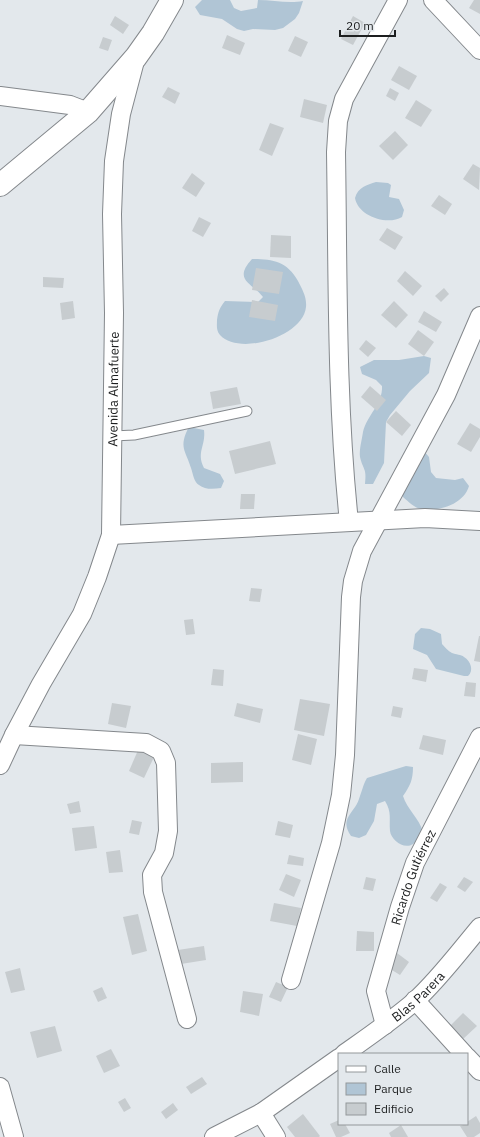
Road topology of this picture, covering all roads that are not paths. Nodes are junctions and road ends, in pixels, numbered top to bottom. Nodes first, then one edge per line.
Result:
1 (172, 0) edge
2 (398, 0) edge
3 (433, 0) edge
4 (480, 50) edge
5 (136, 57) junction
6 (0, 96) edge
7 (88, 112) junction
8 (0, 185) edge
9 (480, 316) edge
10 (247, 411) dead end
11 (113, 436) junction
12 (380, 520) junction
13 (480, 521) edge
14 (349, 522) junction
15 (111, 535) junction
16 (14, 735) junction
17 (480, 737) edge
18 (0, 765) edge
19 (480, 927) edge
20 (291, 980) dead end
21 (415, 1000) junction
22 (187, 1019) dead end
23 (384, 1026) junction
24 (345, 1053) edge
25 (463, 1053) edge
26 (468, 1058) edge
27 (338, 1059) edge
28 (480, 1071) edge
29 (0, 1087) edge
30 (261, 1113) junction
31 (14, 1137) edge
32 (214, 1137) edge
33 (276, 1137) edge

1 - 5 street, Avenida Almafuerte
2 - 14 street
3 - 4 street
5 - 7 street
5 - 11 street, Avenida Almafuerte
6 - 7 street
7 - 8 street
9 - 12 street
10 - 11 lane
11 - 15 street, Avenida Almafuerte
12 - 13 street
12 - 14 street
12 - 20 street
14 - 15 street
15 - 16 street, Avenida Almafuerte
16 - 18 street, Avenida Almafuerte
16 - 22 street
17 - 23 street, Ricardo Gutiérrez
19 - 21 street, Blas Parera
21 - 23 street, Blas Parera
21 - 25 street
23 - 24 street, Blas Parera
26 - 28 street
27 - 30 street
29 - 31 street
30 - 32 street
30 - 33 street

